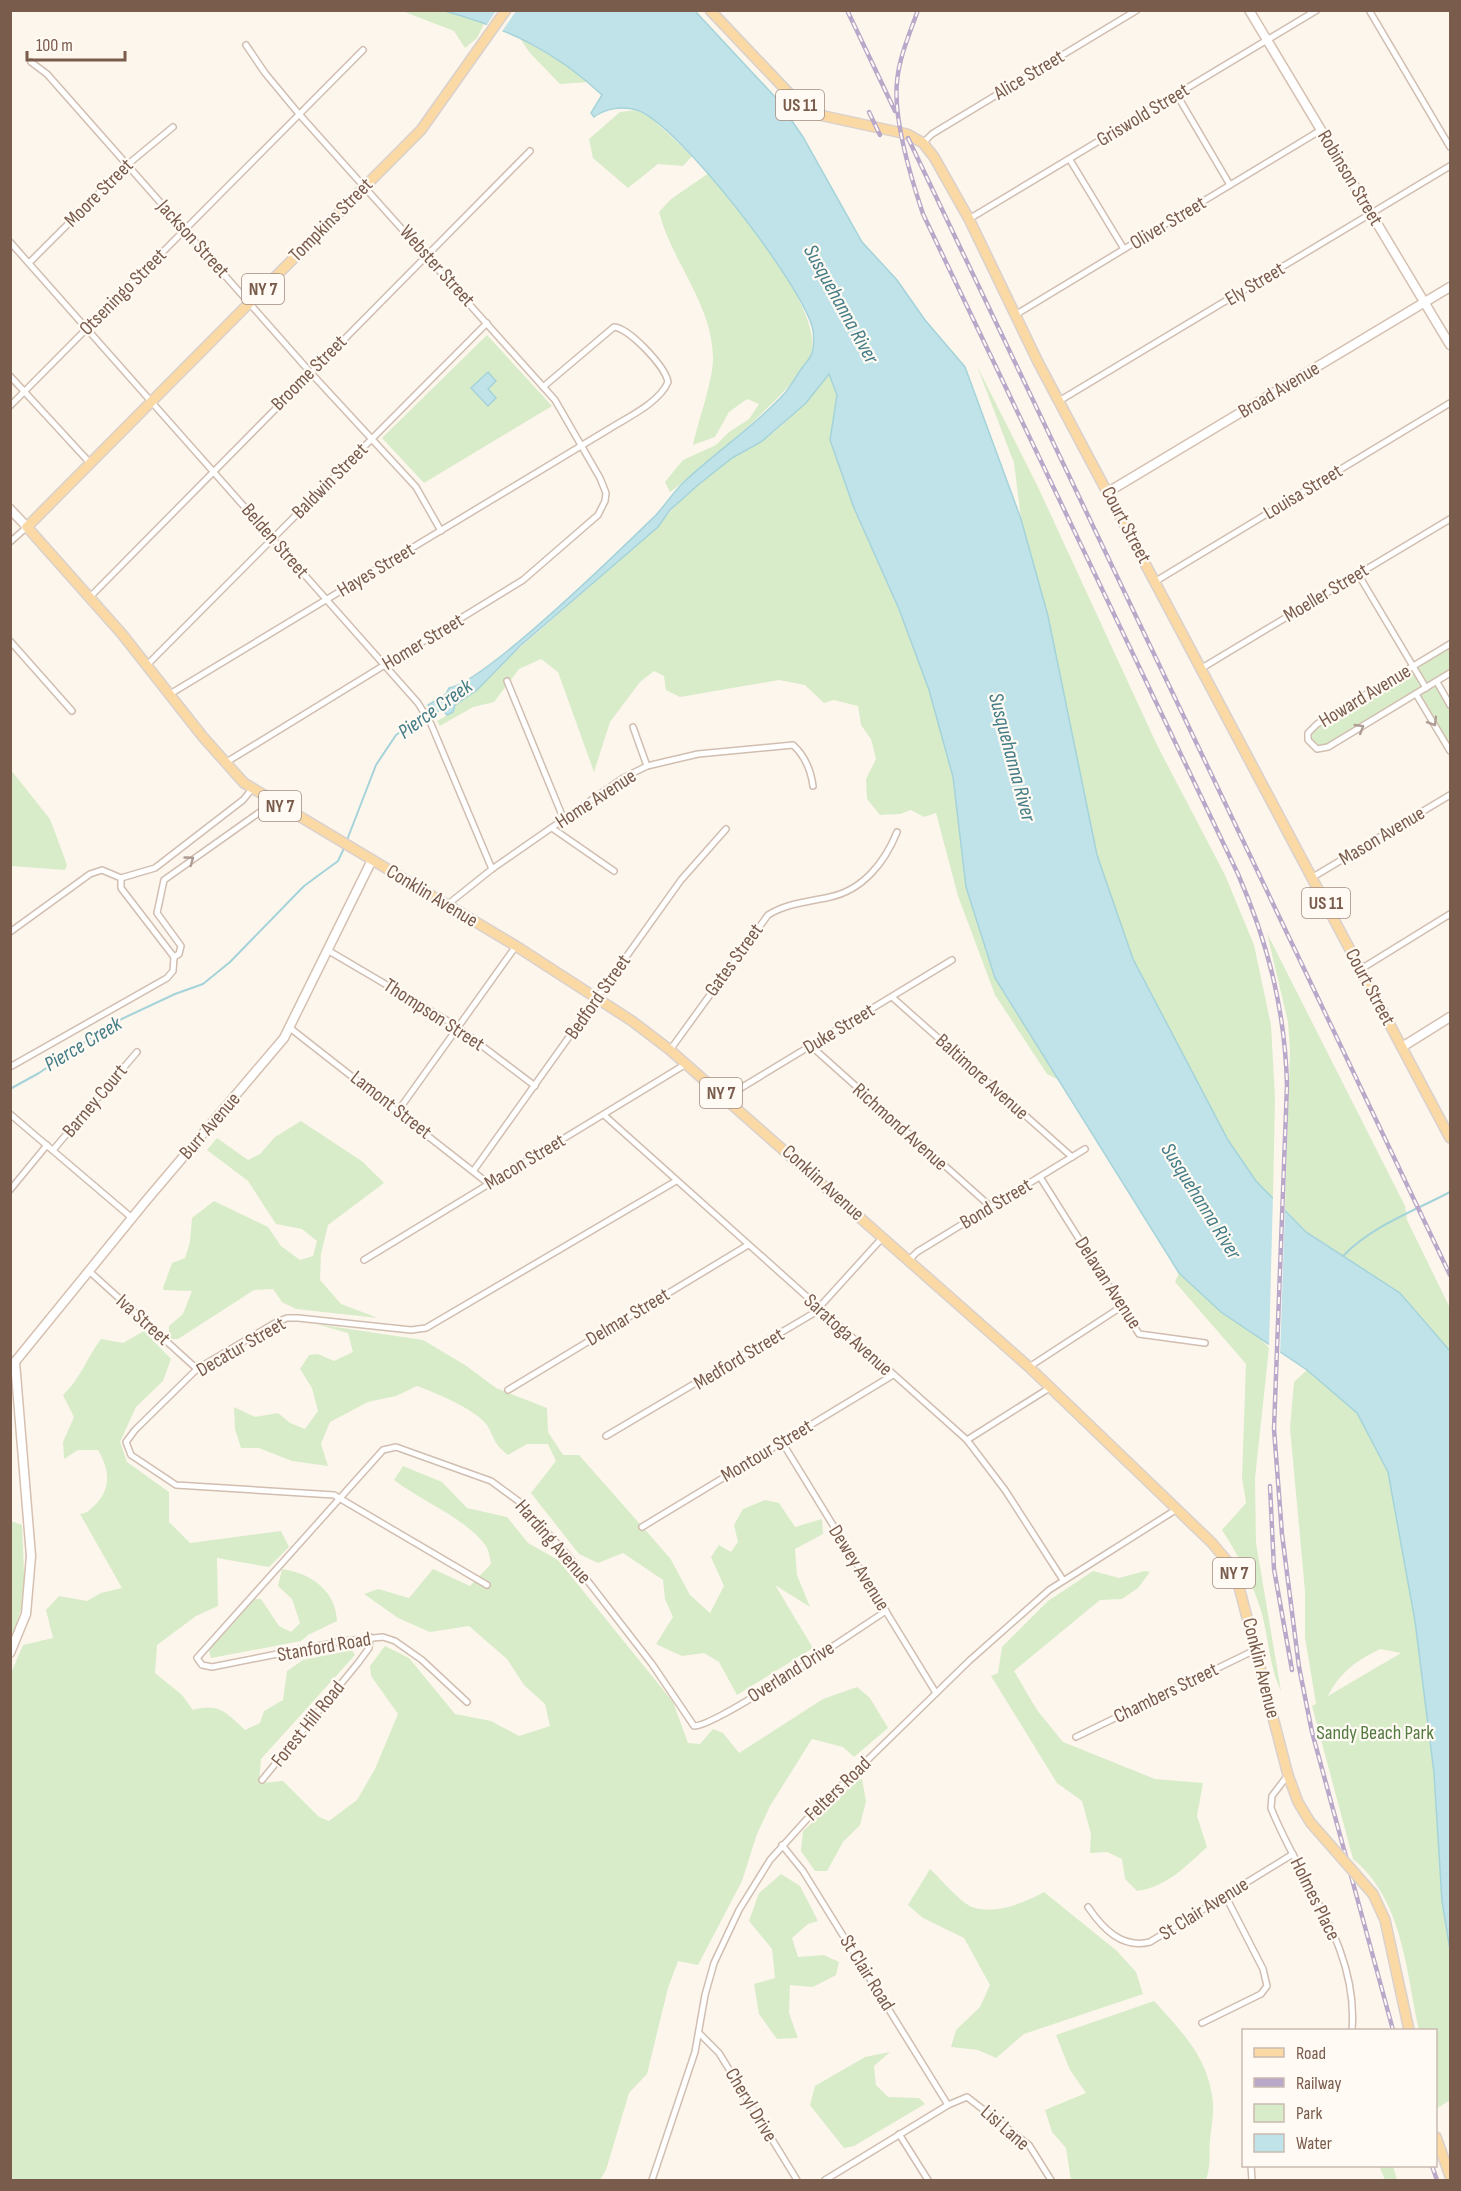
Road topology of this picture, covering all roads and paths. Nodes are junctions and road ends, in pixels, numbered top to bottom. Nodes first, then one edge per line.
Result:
1 (506, 10) edge
2 (710, 10) edge
3 (1137, 10) edge
4 (1249, 10) edge
5 (1317, 10) edge
6 (1369, 10) edge
7 (1267, 41) junction
8 (246, 45) dead end
9 (363, 50) dead end
10 (31, 62) dead end
11 (1177, 95) junction
12 (299, 114) junction
13 (173, 127) dead end
14 (1321, 130) junction
15 (923, 143) junction
16 (1450, 147) edge
17 (530, 151) dead end
18 (1070, 159) junction
19 (127, 165) junction
20 (1450, 166) edge
21 (1230, 185) junction
22 (364, 186) junction
23 (1371, 214) junction
24 (969, 219) junction
25 (184, 230) junction
26 (10, 242) edge
27 (1124, 249) junction
28 (427, 255) junction
29 (29, 263) junction
30 (1450, 287) edge
31 (249, 303) junction
32 (1425, 303) junction
33 (1015, 315) junction
34 (487, 322) junction
35 (87, 328) junction
36 (1450, 345) edge
37 (310, 372) junction
38 (10, 376) edge
39 (543, 387) junction
40 (24, 392) junction
41 (152, 401) junction
42 (1059, 401) junction
43 (1450, 404) edge
44 (10, 406) edge
45 (372, 440) junction
46 (581, 446) junction
47 (90, 464) junction
48 (214, 470) junction
49 (1108, 492) junction
50 (605, 501) joint
51 (10, 509) edge
52 (1450, 519) edge
53 (27, 527) junction
54 (441, 531) junction
55 (273, 538) junction
56 (10, 542) edge
57 (1358, 574) junction
58 (1156, 581) junction
59 (90, 597) junction
60 (326, 600) junction
61 (10, 641) edge
62 (1450, 644) edge
63 (147, 664) junction
64 (384, 666) junction
65 (1413, 666) junction
66 (1202, 668) junction
67 (1450, 673) edge
68 (507, 681) dead end
69 (1437, 682) junction
70 (1426, 688) junction
71 (170, 694) junction
72 (1416, 694) junction
73 (1450, 705) edge
74 (72, 711) dead end
75 (633, 727) dead end
76 (1450, 751) edge
77 (225, 764) junction
78 (647, 766) junction
79 (813, 786) dead end
80 (252, 789) junction
81 (1450, 795) edge
82 (274, 802) junction
83 (564, 820) junction
84 (552, 828) junction
85 (726, 829) dead end
86 (897, 832) dead end
87 (372, 860) junction
88 (155, 868) junction
89 (492, 869) junction
90 (614, 872) dead end
91 (120, 878) junction
92 (1313, 878) junction
93 (164, 879) junction
94 (447, 905) junction
95 (157, 913) junction
96 (1450, 914) edge
97 (143, 918) junction
98 (10, 933) edge
99 (516, 946) junction
100 (329, 951) junction
101 (174, 957) junction
102 (952, 960) dead end
103 (1361, 969) junction
104 (892, 997) junction
105 (597, 998) junction
106 (1450, 1017) edge
107 (458, 1027) junction
108 (290, 1028) junction
109 (811, 1046) junction
110 (1402, 1047) junction
111 (670, 1050) junction
112 (137, 1052) dead end
113 (686, 1064) junction
114 (10, 1067) edge
115 (535, 1086) junction
116 (726, 1097) junction
117 (398, 1111) junction
118 (10, 1114) edge
119 (604, 1115) junction
120 (1450, 1136) edge
121 (47, 1145) junction
122 (1085, 1149) dead end
123 (53, 1150) junction
124 (1072, 1157) junction
125 (474, 1170) junction
126 (1040, 1177) junction
127 (676, 1180) junction
128 (489, 1184) junction
129 (10, 1190) edge
130 (991, 1207) junction
131 (132, 1218) junction
132 (883, 1237) junction
133 (748, 1245) junction
134 (364, 1260) dead end
135 (909, 1260) junction
136 (89, 1271) junction
137 (1121, 1307) junction
138 (819, 1308) junction
139 (1205, 1343) dead end
140 (13, 1365) edge
141 (1029, 1367) junction
142 (197, 1369) junction
143 (893, 1375) junction
144 (1051, 1387) junction
145 (508, 1390) dead end
146 (606, 1436) dead end
147 (967, 1440) junction
148 (782, 1442) junction
149 (341, 1499) junction
150 (1177, 1509) junction
151 (642, 1527) dead end
152 (1063, 1580) junction
153 (488, 1585) dead end
154 (886, 1611) junction
155 (370, 1637) junction
156 (1257, 1650) junction
157 (10, 1653) edge
158 (197, 1660) joint
159 (936, 1693) junction
160 (467, 1702) dead end
161 (694, 1726) joint
162 (1076, 1737) dead end
163 (1288, 1775) junction
164 (262, 1780) dead end
165 (782, 1845) junction
166 (1293, 1854) junction
167 (1226, 1897) junction
168 (1088, 1907) dead end
169 (1202, 2024) dead end
170 (1352, 2029) edge
171 (1409, 2029) edge
172 (699, 2033) junction
173 (948, 2105) junction
174 (899, 2134) junction
175 (1437, 2141) edge
176 (1450, 2176) edge
177 (652, 2181) edge
178 (797, 2181) edge
179 (825, 2181) edge
180 (928, 2181) edge
181 (1051, 2181) edge

1 - 22 main road, Tompkins Street / NY 7
2 - 15 main road, Court Street / US 11
3 - 15 street, Alice Street
4 - 7 street, Robinson Street
5 - 7 street, Griswold Street
6 - 16 street
7 - 11 street, Griswold Street
7 - 14 street, Robinson Street
8 - 12 street, Webster Street
9 - 12 street, Otseningo Street
10 - 19 street, Jackson Street
11 - 18 street, Griswold Street
11 - 21 street
12 - 22 street, Webster Street
12 - 25 street, Otseningo Street
13 - 19 street, Moore Street
14 - 21 street, Oliver Street
14 - 23 street, Robinson Street
15 - 24 main road, Court Street / US 11
17 - 28 street, Broome Street
18 - 24 street, Griswold Street
18 - 27 street
19 - 25 street, Jackson Street
19 - 29 street, Moore Street
20 - 23 street, Ely Street
21 - 27 street, Oliver Street
22 - 28 street, Webster Street
22 - 31 main road, Tompkins Street / NY 7
23 - 32 street, Robinson Street
23 - 42 street, Ely Street
24 - 33 main road, Court Street / US 11
25 - 31 street, Jackson Street
25 - 35 street, Otseningo Street
26 - 29 street, Belden Street
27 - 33 street, Oliver Street
28 - 34 street, Webster Street
28 - 37 street, Broome Street
29 - 35 street, Belden Street
30 - 32 street, Broad Avenue
31 - 37 street, Jackson Street
31 - 41 main road, Tompkins Street / NY 7
32 - 36 street, Robinson Street
32 - 49 street, Broad Avenue
33 - 42 main road, Court Street / US 11
34 - 39 street, Webster Street
34 - 45 street, Baldwin Street
35 - 40 street, Otseningo Street
35 - 41 street, Belden Street
37 - 45 street, Jackson Street
37 - 48 street, Broome Street
38 - 40 street
39 - 46 street, Webster Street
39 - 46 street, Hayes Street
40 - 44 street, Otseningo Street
40 - 47 street
41 - 47 main road, Tompkins Street / NY 7
41 - 48 street, Belden Street
42 - 49 main road, Court Street / US 11
43 - 58 street, Louisa Street
45 - 54 street, Jackson Street
45 - 55 street, Baldwin Street
46 - 50 street, Webster Street
46 - 54 street, Hayes Street
47 - 53 main road, Tompkins Street / NY 7
48 - 55 street, Belden Street
48 - 59 street, Broome Street
49 - 58 main road, Court Street / US 11
50 - 64 street, Homer Street
51 - 53 street, Conklin Avenue
52 - 57 street, Moeller Street
53 - 56 street, Tompkins Street
53 - 59 main road, Conklin Avenue / NY 7
54 - 60 street, Hayes Street
55 - 60 street, Belden Street
55 - 63 street, Baldwin Street
57 - 65 street
57 - 66 street, Moeller Street
58 - 66 main road, Court Street / US 11
59 - 63 main road, Conklin Avenue / NY 7
60 - 64 street, Belden Street
60 - 71 street, Hayes Street
61 - 74 street
62 - 65 street, Howard Avenue
63 - 71 main road, Conklin Avenue / NY 7
64 - 77 street, Homer Street
64 - 89 street, Belden Street
65 - 70 street
65 -> 72 street, Howard Avenue
66 - 92 main road, Court Street / US 11
67 - 69 street, Howard Avenue
68 - 83 street
69 - 70 street, Howard Avenue
69 - 73 street
70 - 72 street, Howard Avenue
71 - 77 main road, Conklin Avenue / NY 7
72 -> 76 street
75 - 78 street
77 - 80 main road, Conklin Avenue / NY 7
78 - 79 street, Home Avenue
78 - 83 street, Home Avenue
80 - 82 main road, Conklin Avenue / NY 7
80 - 88 street
81 - 92 street, Mason Avenue
82 - 87 main road, Conklin Avenue / NY 7
93 -> 82 street
83 - 84 street, Home Avenue
84 - 89 street, Home Avenue
84 - 90 street
85 - 105 street, Bedford Street
86 - 111 street, Gates Street
87 - 94 main road, Conklin Avenue / NY 7
87 - 100 street, Burr Avenue
88 - 91 street
88 - 93 street
89 - 94 street, Home Avenue
91 - 97 street
91 - 98 street
92 - 103 main road, Court Street / US 11
93 - 95 street
94 - 99 main road, Conklin Avenue / NY 7
95 - 97 street
95 - 101 street
96 - 103 street
97 - 101 street
99 - 105 main road, Conklin Avenue / NY 7
99 - 107 street
100 - 107 street, Thompson Street
100 - 108 street, Burr Avenue
101 - 114 street
102 - 104 street, Duke Street
103 - 110 main road, Court Street / US 11
104 - 109 street, Duke Street
104 - 124 street, Baltimore Avenue
105 - 111 main road, Conklin Avenue / NY 7
105 - 115 street, Bedford Street
106 - 110 street
107 - 115 street, Thompson Street
107 - 117 street
108 - 117 street, Lamont Street
108 - 131 street, Burr Avenue
109 - 116 street, Duke Street
109 - 130 street, Richmond Avenue
110 - 120 main road, Court Street / US 11
111 - 113 main road, Conklin Avenue / NY 7
112 - 123 street, Barney Court
113 - 116 main road, Conklin Avenue / NY 7
113 - 119 street, Macon Street
115 - 125 street, Bedford Street
116 - 132 main road, Conklin Avenue / NY 7
117 - 125 street, Lamont Street
118 - 121 street
119 - 127 street, Saratoga Avenue
119 - 128 street, Macon Street
121 - 123 street
121 - 129 street
122 - 124 street, Bond Street
123 - 131 street
124 - 126 street, Bond Street
125 - 128 street, Lamont Street
126 - 130 street, Bond Street
126 - 137 street, Delavan Avenue
127 - 133 street, Saratoga Avenue
127 - 142 street, Decatur Street
128 - 134 street, Macon Street
130 - 135 street, Bond Street
131 - 136 street, Burr Avenue
132 - 135 main road, Conklin Avenue / NY 7
132 - 138 street, Medford Street
133 - 138 street, Saratoga Avenue
133 - 145 street, Delmar Street
135 - 141 main road, Conklin Avenue / NY 7
136 - 140 street, Burr Avenue
136 - 142 street, Iva Street
137 - 139 street, Delavan Avenue
137 - 141 street
138 - 143 street, Saratoga Avenue
138 - 146 street, Medford Street
140 - 157 street
141 - 144 main road, Conklin Avenue / NY 7
142 - 149 street, Decatur Street
143 - 147 street, Saratoga Avenue
143 - 148 street, Montour Street
144 - 147 street
144 - 150 main road, Conklin Avenue / NY 7
147 - 152 street, Saratoga Avenue
148 - 151 street, Montour Street
148 - 154 street, Dewey Avenue
149 - 153 street, Decatur Street
149 - 158 street, Harding Avenue
149 - 161 street, Harding Avenue
150 - 152 street, Felters Road
150 - 156 main road, Conklin Avenue / NY 7
152 - 159 street, Felters Road
154 - 159 street, Dewey Avenue
154 - 161 street, Overland Drive
155 - 158 street, Stanford Road
155 - 160 street, Stanford Road
155 - 164 street, Forest Hill Road
156 - 162 street, Chambers Street
156 - 163 main road, Conklin Avenue / NY 7
159 - 165 street, Felters Road
163 - 166 street, Holmes Place
163 - 171 main road, Conklin Avenue / NY 7, bridge
165 - 172 street, Felters Road
165 - 173 street, St Clair Road
166 - 167 street, St Clair Avenue
166 - 170 street, Holmes Place
167 - 168 street, St Clair Avenue
167 - 169 street
172 - 177 street, Felters Road
172 - 178 street, Cheryl Drive
173 - 174 street
173 - 181 street, Lisi Lane
174 - 179 street
174 - 180 street
175 - 176 main road

